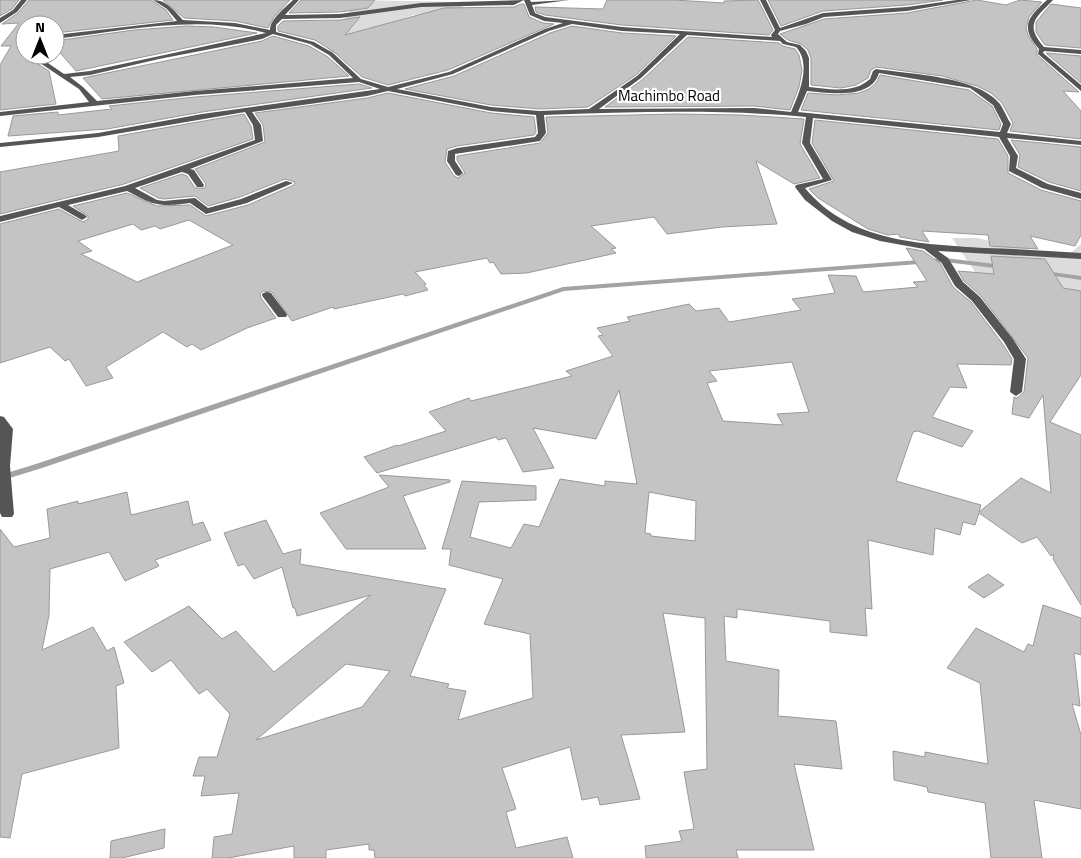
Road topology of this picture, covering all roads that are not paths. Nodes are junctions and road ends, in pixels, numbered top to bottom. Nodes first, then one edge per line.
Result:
1 (24, 0) edge
2 (156, 0) edge
3 (296, 0) edge
4 (521, 0) edge
5 (549, 0) edge
6 (566, 0) edge
7 (763, 0) edge
8 (968, 0) edge
9 (1050, 0) edge
10 (494, 3) junction
11 (528, 4) edge
12 (279, 17) junction
13 (0, 21) edge
14 (181, 22) junction
15 (573, 22) junction
16 (778, 30) junction
17 (273, 32) junction
18 (687, 32) junction
19 (65, 36) edge
20 (782, 38) junction
21 (1042, 49) junction
22 (1081, 52) edge
23 (47, 65) edge
24 (64, 76) junction
25 (359, 80) junction
26 (388, 89) junction
27 (805, 89) junction
28 (1081, 89) edge
29 (94, 103) junction
30 (248, 111) junction
31 (591, 111) junction
32 (794, 113) junction
33 (0, 114) edge
34 (540, 114) junction
35 (810, 116) junction
36 (1002, 136) junction
37 (1081, 143) edge
38 (0, 145) edge
39 (182, 168) junction
40 (459, 173) dead end
41 (289, 183) dead end
42 (200, 185) dead end
43 (128, 188) junction
44 (1081, 196) edge
45 (62, 206) junction
46 (82, 217) dead end
47 (0, 219) edge
48 (927, 246) junction
49 (1081, 256) edge
50 (267, 295) dead end
51 (282, 315) dead end
52 (1016, 392) dead end
53 (0, 420) edge
54 (7, 514) dead end

1 - 13 street
2 - 14 street
3 - 12 street
4 - 10 street
5 - 6 street
5 - 11 street
7 - 16 street
8 - 16 street
9 - 21 street
10 - 11 street
10 - 12 street
11 - 15 street
12 - 17 street
14 - 17 street, Machimbo Road
14 - 19 street, Machimbo Road
15 - 18 street
15 - 26 street
16 - 20 street
17 - 24 street
17 - 25 street, Machimbo Road
18 - 20 street
18 - 31 street
20 - 27 street
21 - 22 street
21 - 28 street
23 - 24 street
24 - 29 street
25 - 26 street, Machimbo Road
25 - 29 street
26 - 30 street
26 - 34 street, Machimbo Road
27 - 32 street
27 - 36 street
29 - 33 street
30 - 38 street
30 - 39 street
31 - 32 street, Machimbo Road
31 - 34 street, Machimbo Road
32 - 35 street, Machimbo Road
34 - 40 street
35 - 36 street, Machimbo Road
35 - 48 street
36 - 37 street, Machimbo Road
36 - 44 street
39 - 42 street
39 - 43 street
41 - 43 street
43 - 45 street
45 - 46 street
45 - 47 street
48 - 49 street
48 - 52 street
50 - 51 street
53 - 54 street

